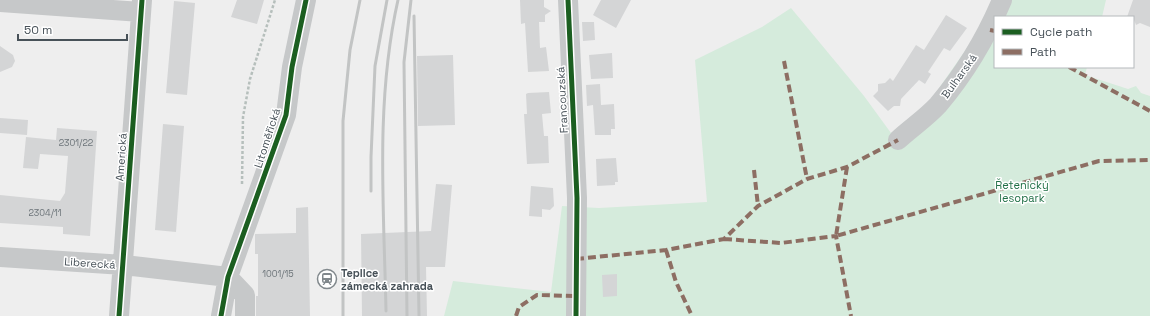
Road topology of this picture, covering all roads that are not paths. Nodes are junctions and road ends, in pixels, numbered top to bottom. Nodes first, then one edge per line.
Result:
1 (306, 0) edge
2 (568, 0) edge
3 (1002, 0) edge
4 (0, 2) edge
5 (141, 6) edge
6 (996, 16) edge
7 (994, 20) edge
8 (898, 140) dead end
9 (0, 257) edge
10 (124, 265) junction
11 (228, 277) junction
12 (119, 316) edge
13 (221, 316) edge
14 (245, 316) edge
15 (576, 316) edge

1 - 11 street, Litoměřická
2 - 15 street, Francouzská
3 - 6 street, Bulharská
4 - 5 street
5 - 10 street, Americká
7 - 8 street, Bulharská
9 - 10 street, Liberecká
10 - 11 street, Liberecká
10 - 12 street, Americká
11 - 13 street, Litoměřická
11 - 14 street

